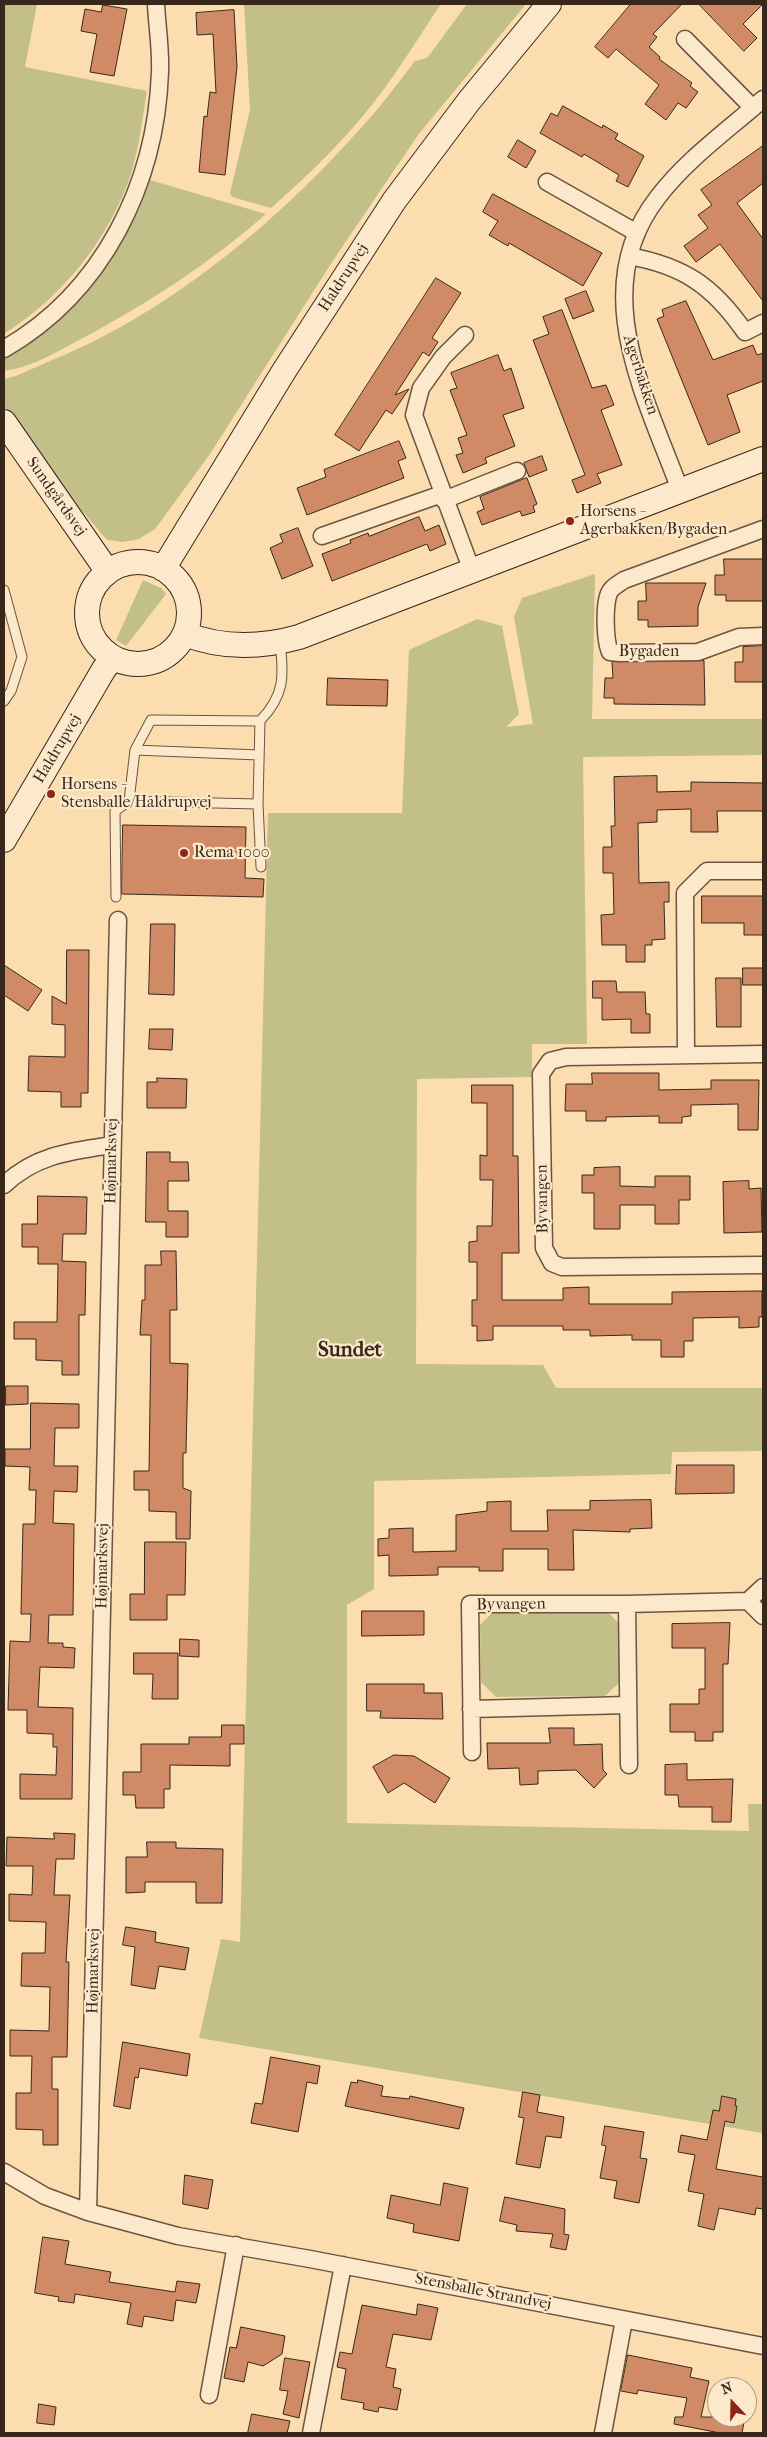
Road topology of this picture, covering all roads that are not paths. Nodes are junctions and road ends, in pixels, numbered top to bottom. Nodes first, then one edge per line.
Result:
1 (156, 4) edge
2 (549, 4) edge
3 (685, 39) dead end
4 (758, 104) edge
5 (547, 182) dead end
6 (637, 233) junction
7 (629, 256) junction
8 (763, 323) edge
9 (465, 335) dead end
10 (4, 349) edge
11 (5, 425) edge
12 (763, 459) edge
13 (517, 471) dead end
14 (680, 490) junction
15 (443, 497) junction
16 (763, 529) edge
17 (322, 536) dead end
18 (163, 569) junction
19 (472, 570) junction
20 (108, 572) junction
21 (4, 590) edge
22 (185, 634) junction
23 (763, 636) edge
24 (280, 642) junction
25 (113, 658) junction
26 (4, 701) edge
27 (260, 721) junction
28 (135, 750) junction
29 (259, 755) junction
30 (129, 801) junction
31 (258, 804) junction
32 (6, 830) edge
33 (261, 867) dead end
34 (763, 871) edge
35 (116, 897) dead end
36 (118, 920) dead end
37 (686, 1054) junction
38 (763, 1054) edge
39 (112, 1145) junction
40 (4, 1185) edge
41 (763, 1265) edge
42 (763, 1587) edge
43 (748, 1601) junction
44 (626, 1604) junction
45 (763, 1616) edge
46 (628, 1705) junction
47 (471, 1709) junction
48 (472, 1752) dead end
49 (629, 1765) dead end
50 (4, 2172) edge
51 (88, 2212) junction
52 (236, 2245) junction
53 (343, 2265) junction
54 (624, 2320) junction
55 (763, 2346) edge
56 (209, 2395) dead end
57 (310, 2433) edge
58 (603, 2433) edge

1 - 10 street
2 - 18 main road, Haldrupvej
3 - 4 street, Agerbakken
4 - 6 street, Agerbakken
5 - 6 street
6 - 7 street, Agerbakken
7 - 8 street
7 - 14 street, Agerbakken
9 - 15 street
11 - 20 main road, Sundgårdsvej
12 - 14 main road
13 - 15 street
14 - 19 main road
15 - 17 street
15 - 19 street
16 - 23 street, Bygaden
18 - 20 main road
18 - 22 main road
19 - 24 main road
20 - 25 main road
21 - 26 lane
22 - 24 main road
22 - 25 main road
24 - 27 lane
25 - 32 main road, Haldrupvej
27 - 28 lane
27 - 29 lane
28 - 29 lane
28 - 30 lane
29 - 31 lane
30 - 31 lane
30 - 35 lane
31 - 33 lane
34 - 37 street
36 - 39 street, Højmarksvej
37 - 38 street, Byvangen
37 - 41 street, Byvangen
39 - 40 street
39 - 51 street, Højmarksvej
42 - 43 street
43 - 44 street, Byvangen
43 - 45 street
44 - 46 street
44 - 47 street, Byvangen
46 - 47 street
46 - 49 street
47 - 48 street, Byvangen
50 - 51 street, Stensballe Strandvej
51 - 52 street, Stensballe Strandvej
52 - 53 street, Stensballe Strandvej
52 - 56 street
53 - 54 street, Stensballe Strandvej
53 - 57 street
54 - 55 street, Stensballe Strandvej
54 - 58 street

